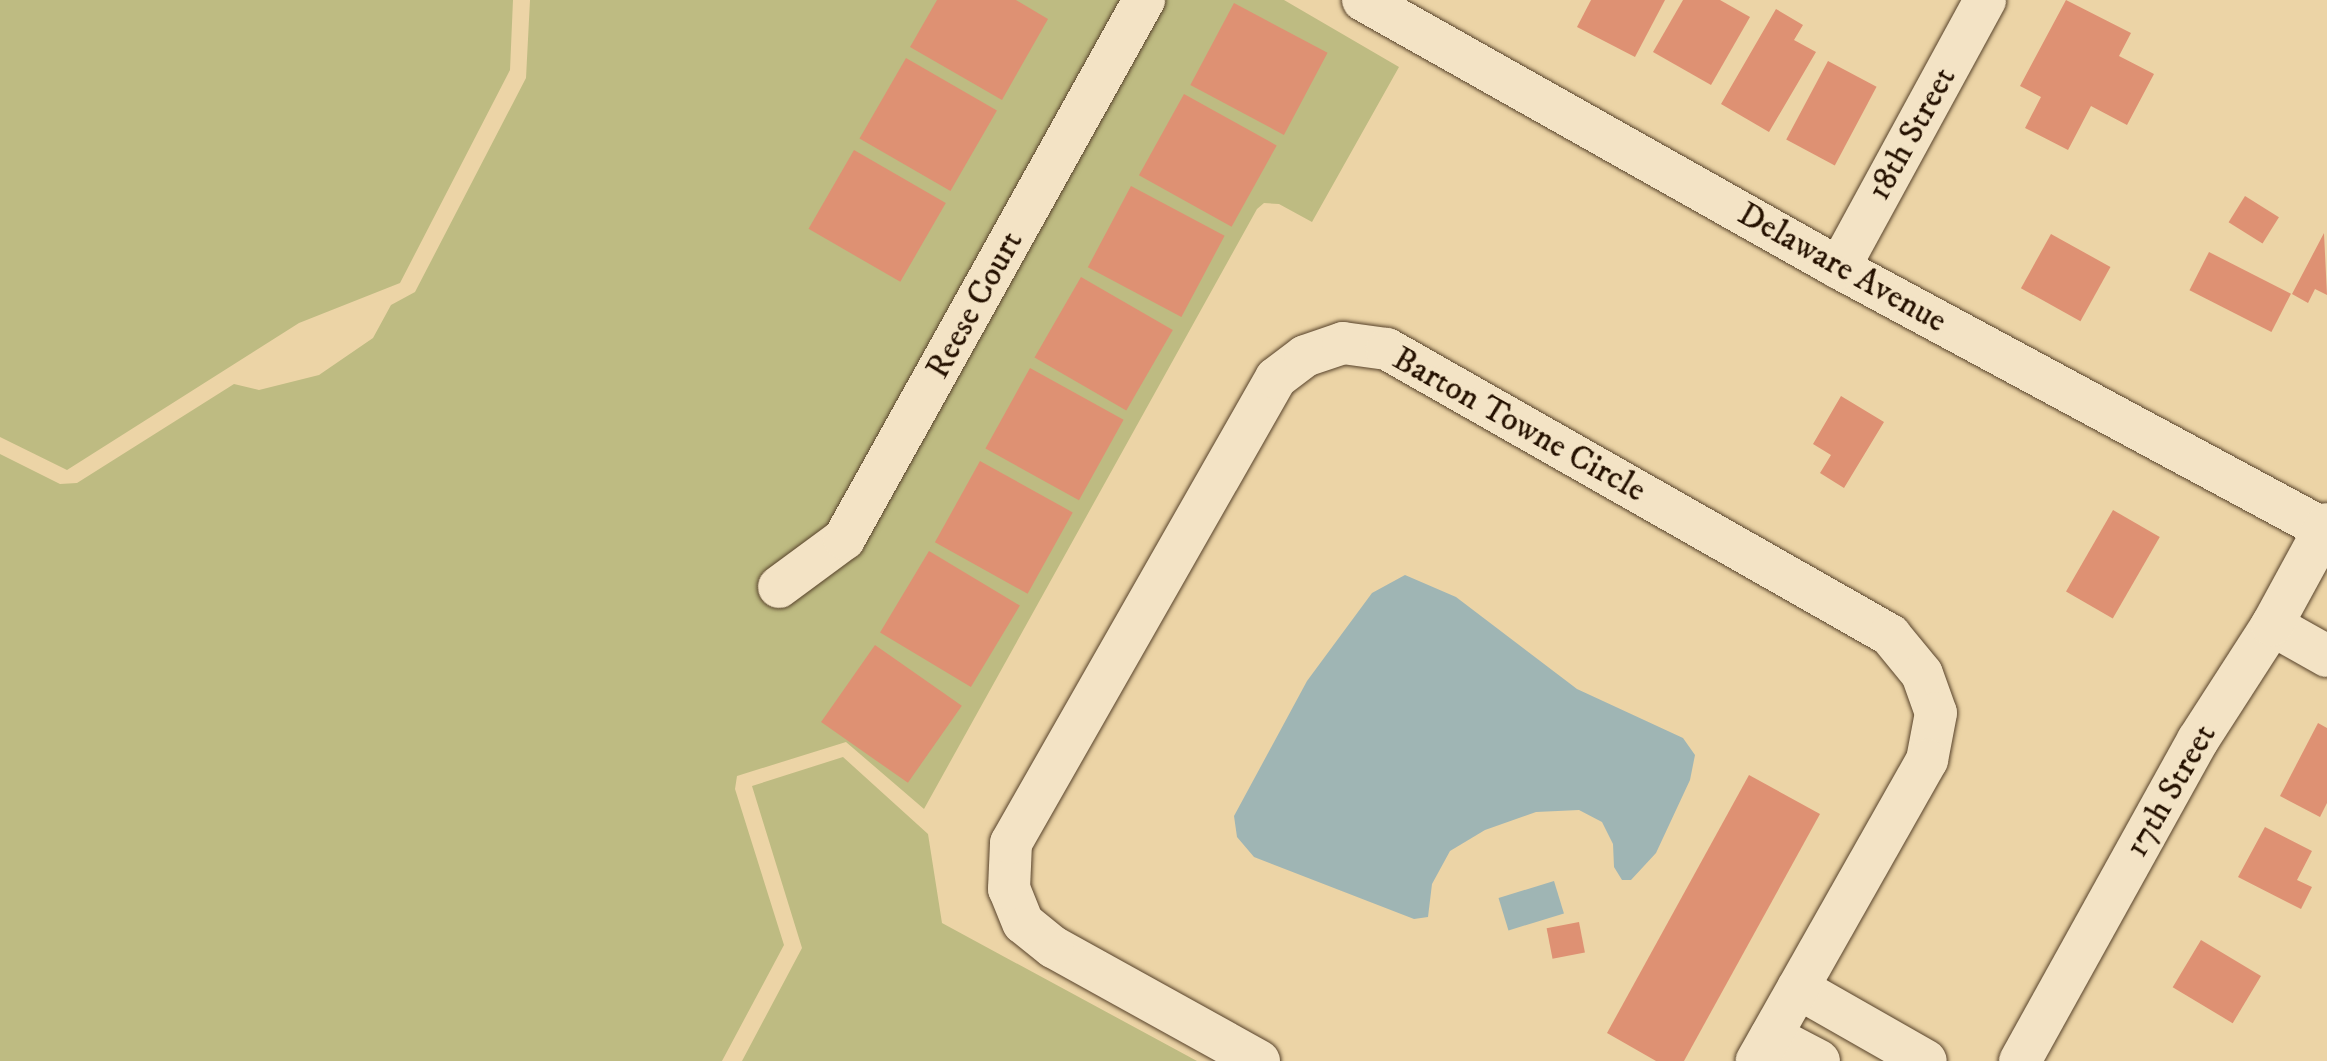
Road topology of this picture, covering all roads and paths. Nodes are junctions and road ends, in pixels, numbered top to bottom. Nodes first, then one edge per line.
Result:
1 (1144, 0) edge
2 (1363, 0) edge
3 (1985, 0) edge
4 (1839, 268) junction
5 (2326, 526) edge
6 (779, 587) dead end
7 (2272, 625) junction
8 (2327, 656) edge
9 (1798, 988) junction
10 (1764, 1048) edge
11 (1259, 1061) edge
12 (1819, 1061) edge
13 (1926, 1061) edge
14 (2020, 1061) edge

1 - 6 street, Reese Court
2 - 4 street, Delaware Avenue
3 - 4 street, 18th Street
4 - 5 street, Delaware Avenue
5 - 7 street, 17th Street
7 - 8 street
7 - 14 street, 17th Street
9 - 10 street, Barton Towne Circle
9 - 11 street, Barton Towne Circle
9 - 13 street
10 - 12 street, Barton Towne Circle

